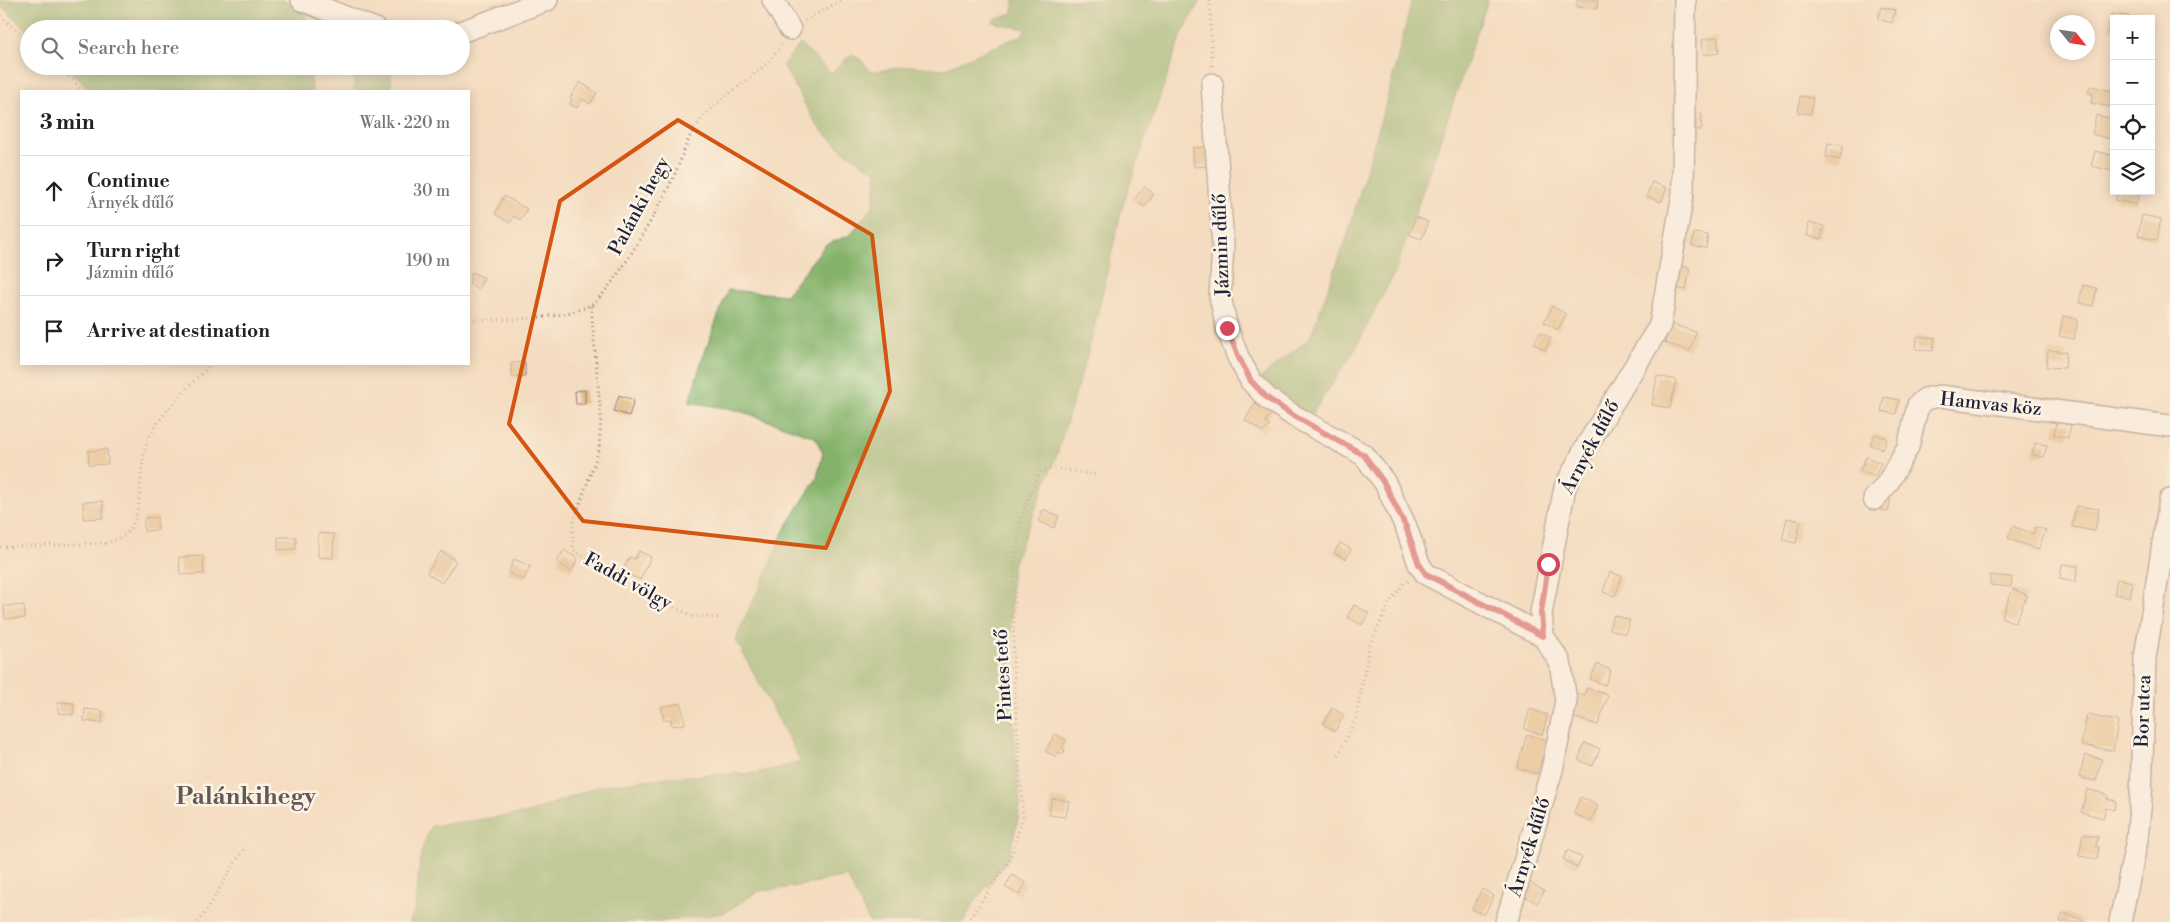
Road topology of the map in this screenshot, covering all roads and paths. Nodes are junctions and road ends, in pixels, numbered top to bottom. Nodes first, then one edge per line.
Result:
1 (302, 0) edge
2 (547, 0) edge
3 (773, 0) edge
4 (841, 0) edge
5 (1210, 0) edge
6 (1685, 0) edge
7 (0, 16) edge
8 (352, 20) edge
9 (790, 28) junction
10 (470, 29) edge
11 (20, 33) edge
12 (67, 75) edge
13 (1212, 84) joint
14 (82, 90) edge
15 (591, 306) junction
16 (470, 320) edge
17 (210, 365) edge
18 (2170, 426) edge
19 (1096, 475) dead end
20 (1874, 499) dead end
21 (2170, 500) edge
22 (0, 547) edge
23 (1426, 574) junction
24 (722, 618) dead end
25 (1543, 636) junction
26 (1338, 755) dead end
27 (244, 848) dead end
28 (197, 922) edge
29 (967, 922) edge
30 (1506, 922) edge
31 (2120, 922) edge

1 - 8 street
2 - 10 street
3 - 9 street
4 - 9 path
5 - 13 path
6 - 25 street, Árnyék dűlő
7 - 11 path
9 - 15 path, Palánki hegy
12 - 14 path
13 - 23 street, Jázmin dűlő
15 - 16 path, Palánki hegy
15 - 24 path, Faddi völgy
17 - 22 path
18 - 20 street, Hamvas köz
19 - 29 path, Pintes tető
21 - 31 street, Bor utca
23 - 25 street
23 - 26 path
25 - 30 street, Árnyék dűlő
27 - 28 path

